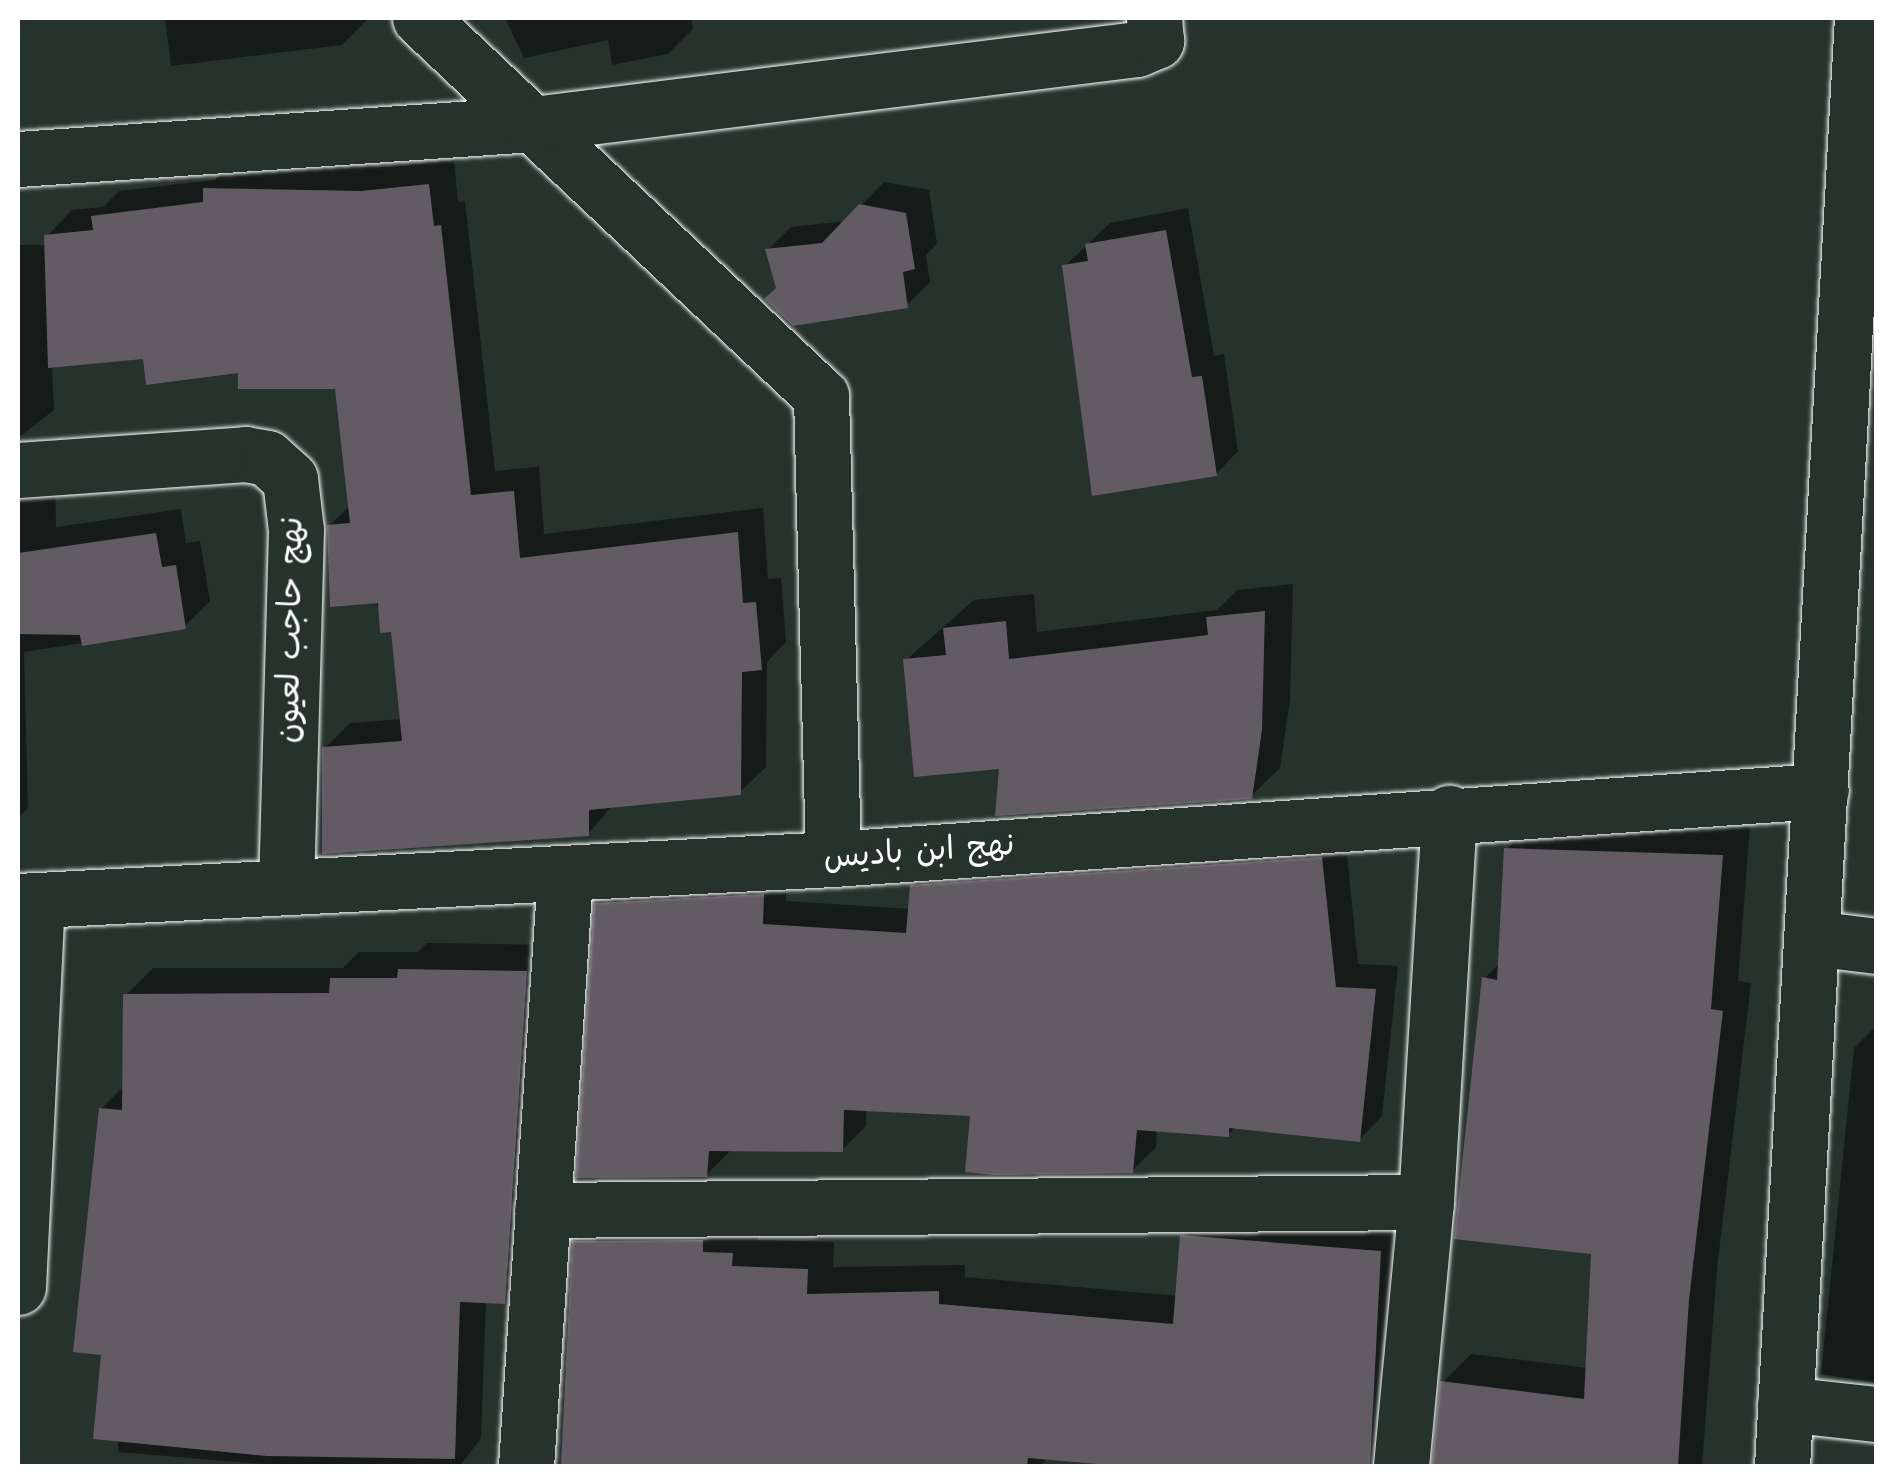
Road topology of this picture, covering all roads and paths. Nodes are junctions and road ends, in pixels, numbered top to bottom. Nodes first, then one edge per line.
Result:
1 (420, 18) edge
2 (1154, 18) edge
3 (1862, 18) edge
4 (533, 124) junction
5 (18, 159) edge
6 (18, 470) edge
7 (1821, 791) junction
8 (1449, 813) junction
9 (833, 859) junction
10 (565, 874) junction
11 (286, 883) junction
12 (27, 900) edge
13 (1812, 938) junction
14 (1876, 946) edge
15 (1426, 1202) junction
16 (542, 1210) junction
17 (18, 1287) edge
18 (1786, 1404) junction
19 (1876, 1414) edge
20 (526, 1466) edge
21 (1401, 1466) edge
22 (1782, 1466) edge

1 - 4 street
2 - 4 street
3 - 7 street
4 - 5 street
4 - 9 street
6 - 11 street, نهج حاجب لعيون
7 - 8 street, نهج ابن باديس
7 - 13 street
8 - 9 street, نهج ابن باديس
8 - 15 street
9 - 10 street, نهج ابن باديس
10 - 11 street, نهج ابن باديس
10 - 16 street
11 - 12 street, نهج ابن باديس
12 - 17 street
13 - 14 street
13 - 18 street
15 - 16 street
15 - 21 street
16 - 20 street
18 - 19 street
18 - 22 street

